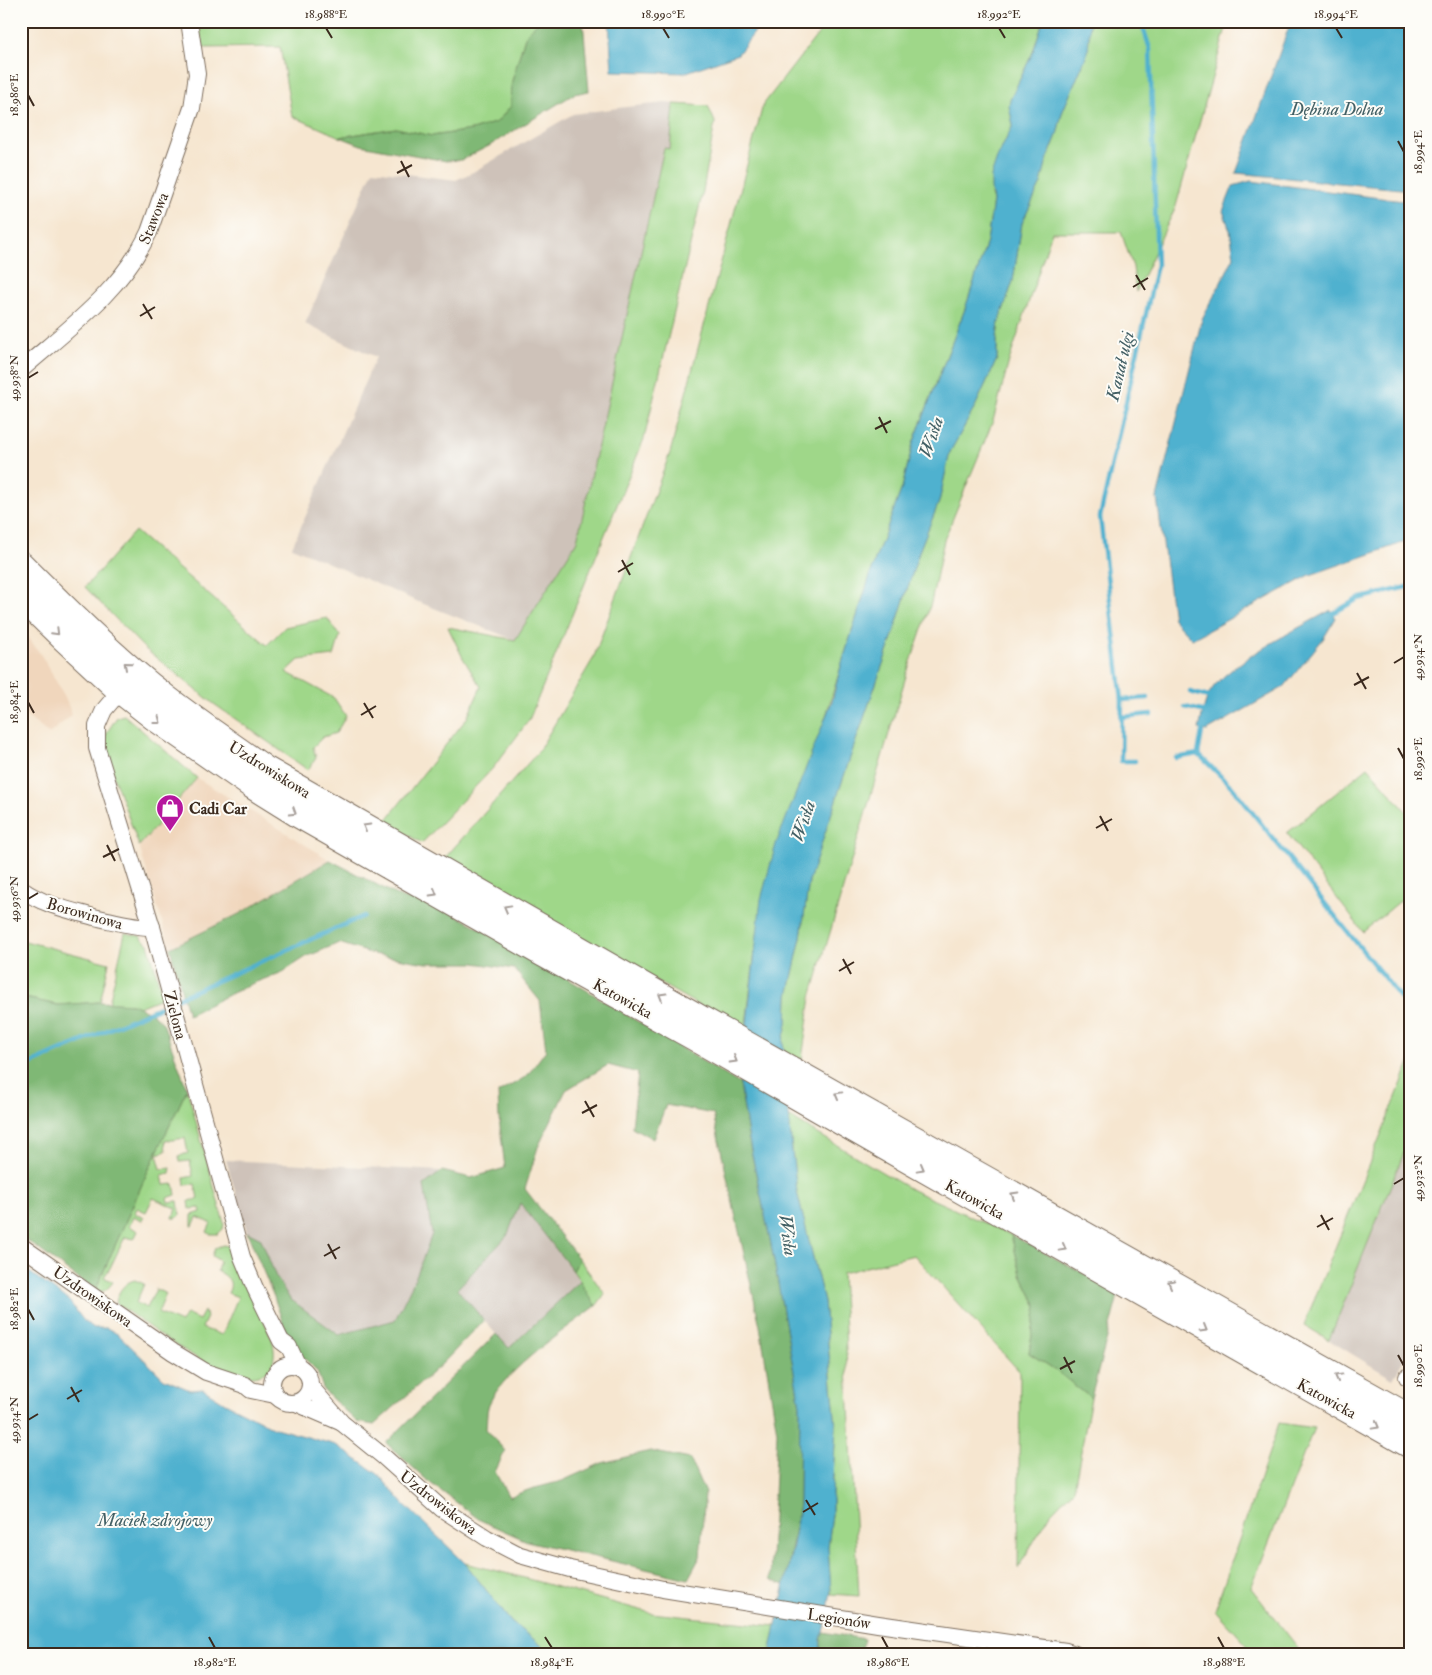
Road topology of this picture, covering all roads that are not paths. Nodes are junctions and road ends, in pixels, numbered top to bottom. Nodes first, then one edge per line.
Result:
1 (189, 21) edge
2 (21, 370) edge
3 (21, 564) edge
4 (21, 597) edge
5 (120, 690) junction
6 (21, 889) edge
7 (152, 927) junction
8 (544, 942) junction
9 (698, 1028) junction
10 (21, 1246) edge
11 (281, 1341) junction
12 (298, 1366) junction
13 (276, 1374) junction
14 (245, 1385) junction
15 (310, 1387) junction
16 (275, 1395) junction
17 (296, 1403) junction
18 (1411, 1418) edge
19 (342, 1423) junction
20 (1411, 1446) edge
21 (663, 1589) joint
22 (1070, 1652) edge

1 - 2 street, Stawowa
8 -> 3 main road, Uzdrowiskowa
4 -> 5 main road, Uzdrowiskowa
5 - 7 street, Zielona
5 -> 8 main road, Uzdrowiskowa
6 - 7 street, Borowinowa
7 - 11 street, Zielona
8 - 9 main road, Katowicka
18 -> 9 main road, Katowicka
9 -> 20 main road, Katowicka
10 - 14 street, Uzdrowiskowa
11 - 12 street, Zielona
11 - 13 street
12 - 13 street
12 - 15 street
13 - 14 street
13 - 16 street
14 - 16 street, Uzdrowiskowa
15 - 17 street
15 - 19 street, Uzdrowiskowa
16 - 17 street
17 - 19 street, Uzdrowiskowa
19 - 21 street, Uzdrowiskowa
21 - 22 street, Legionów

